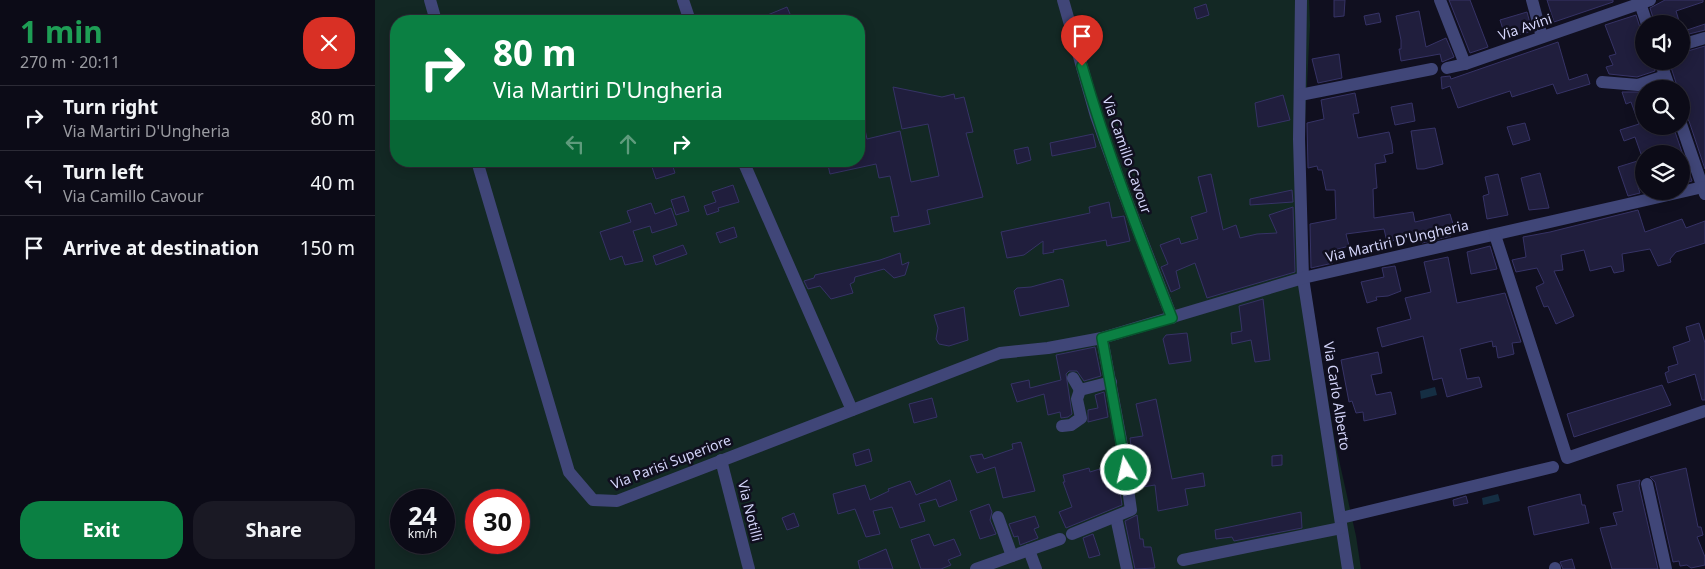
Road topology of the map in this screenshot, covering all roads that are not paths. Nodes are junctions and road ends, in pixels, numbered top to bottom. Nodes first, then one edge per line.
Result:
1 (429, 0) edge
2 (683, 0) edge
3 (1063, 0) edge
4 (1301, 0) edge
5 (1441, 0) edge
6 (1532, 0) edge
7 (1643, 1) edge
8 (434, 15) edge
9 (688, 15) edge
10 (1645, 15) edge
11 (1542, 37) junction
12 (1705, 38) edge
13 (1690, 42) edge
14 (1465, 64) junction
15 (1447, 68) dead end
16 (1431, 69) dead end
17 (1663, 70) edge
18 (1665, 76) junction
19 (1666, 80) edge
20 (1602, 82) dead end
21 (1300, 95) junction
22 (1685, 135) edge
23 (479, 167) edge
24 (746, 167) edge
25 (1704, 191) edge
26 (1495, 235) junction
27 (1303, 278) junction
28 (1172, 318) junction
29 (1102, 338) junction
30 (1073, 378) dead end
31 (1111, 382) junction
32 (1080, 390) junction
33 (852, 410) junction
34 (1705, 411) edge
35 (1061, 426) dead end
36 (721, 460) junction
37 (1553, 467) dead end
38 (1647, 484) dead end
39 (998, 517) dead end
40 (1116, 518) junction
41 (1341, 523) junction
42 (1029, 550) junction
43 (1012, 556) junction
44 (1183, 560) dead end
45 (749, 569) edge
46 (975, 569) edge
47 (1037, 569) edge
48 (1127, 569) edge
49 (1348, 569) edge
50 (1666, 569) edge

1 - 8 street
2 - 9 street
3 - 28 street, Via Camillo Cavour
4 - 21 street
5 - 14 street
6 - 11 street
7 - 10 street, Via Avini
7 - 11 street, Via Avini
11 - 14 street, Via Avini
12 - 13 street
14 - 15 street, Via Avini
16 - 21 street
17 - 18 street
18 - 19 street
18 - 20 street
21 - 27 street
22 - 25 street
23 - 36 street, Via Parisi Superiore
24 - 33 street
25 - 26 street, Via Martiri D'Ungheria
26 - 27 street, Via Martiri D'Ungheria
26 - 34 street
27 - 28 street, Via Martiri D'Ungheria
27 - 41 street, Via Carlo Alberto
28 - 29 street, Via Martiri D'Ungheria
29 - 31 street
29 - 33 street, Via Parisi Superiore
30 - 32 street
31 - 32 street
31 - 40 street
32 - 35 street
33 - 36 street, Via Parisi Superiore
36 - 45 street, Via Notilli
37 - 41 street
38 - 50 street
39 - 43 street
40 - 42 street
40 - 48 street
41 - 44 street
41 - 49 street, Via Carlo Alberto
42 - 43 street
42 - 47 street
43 - 46 street

